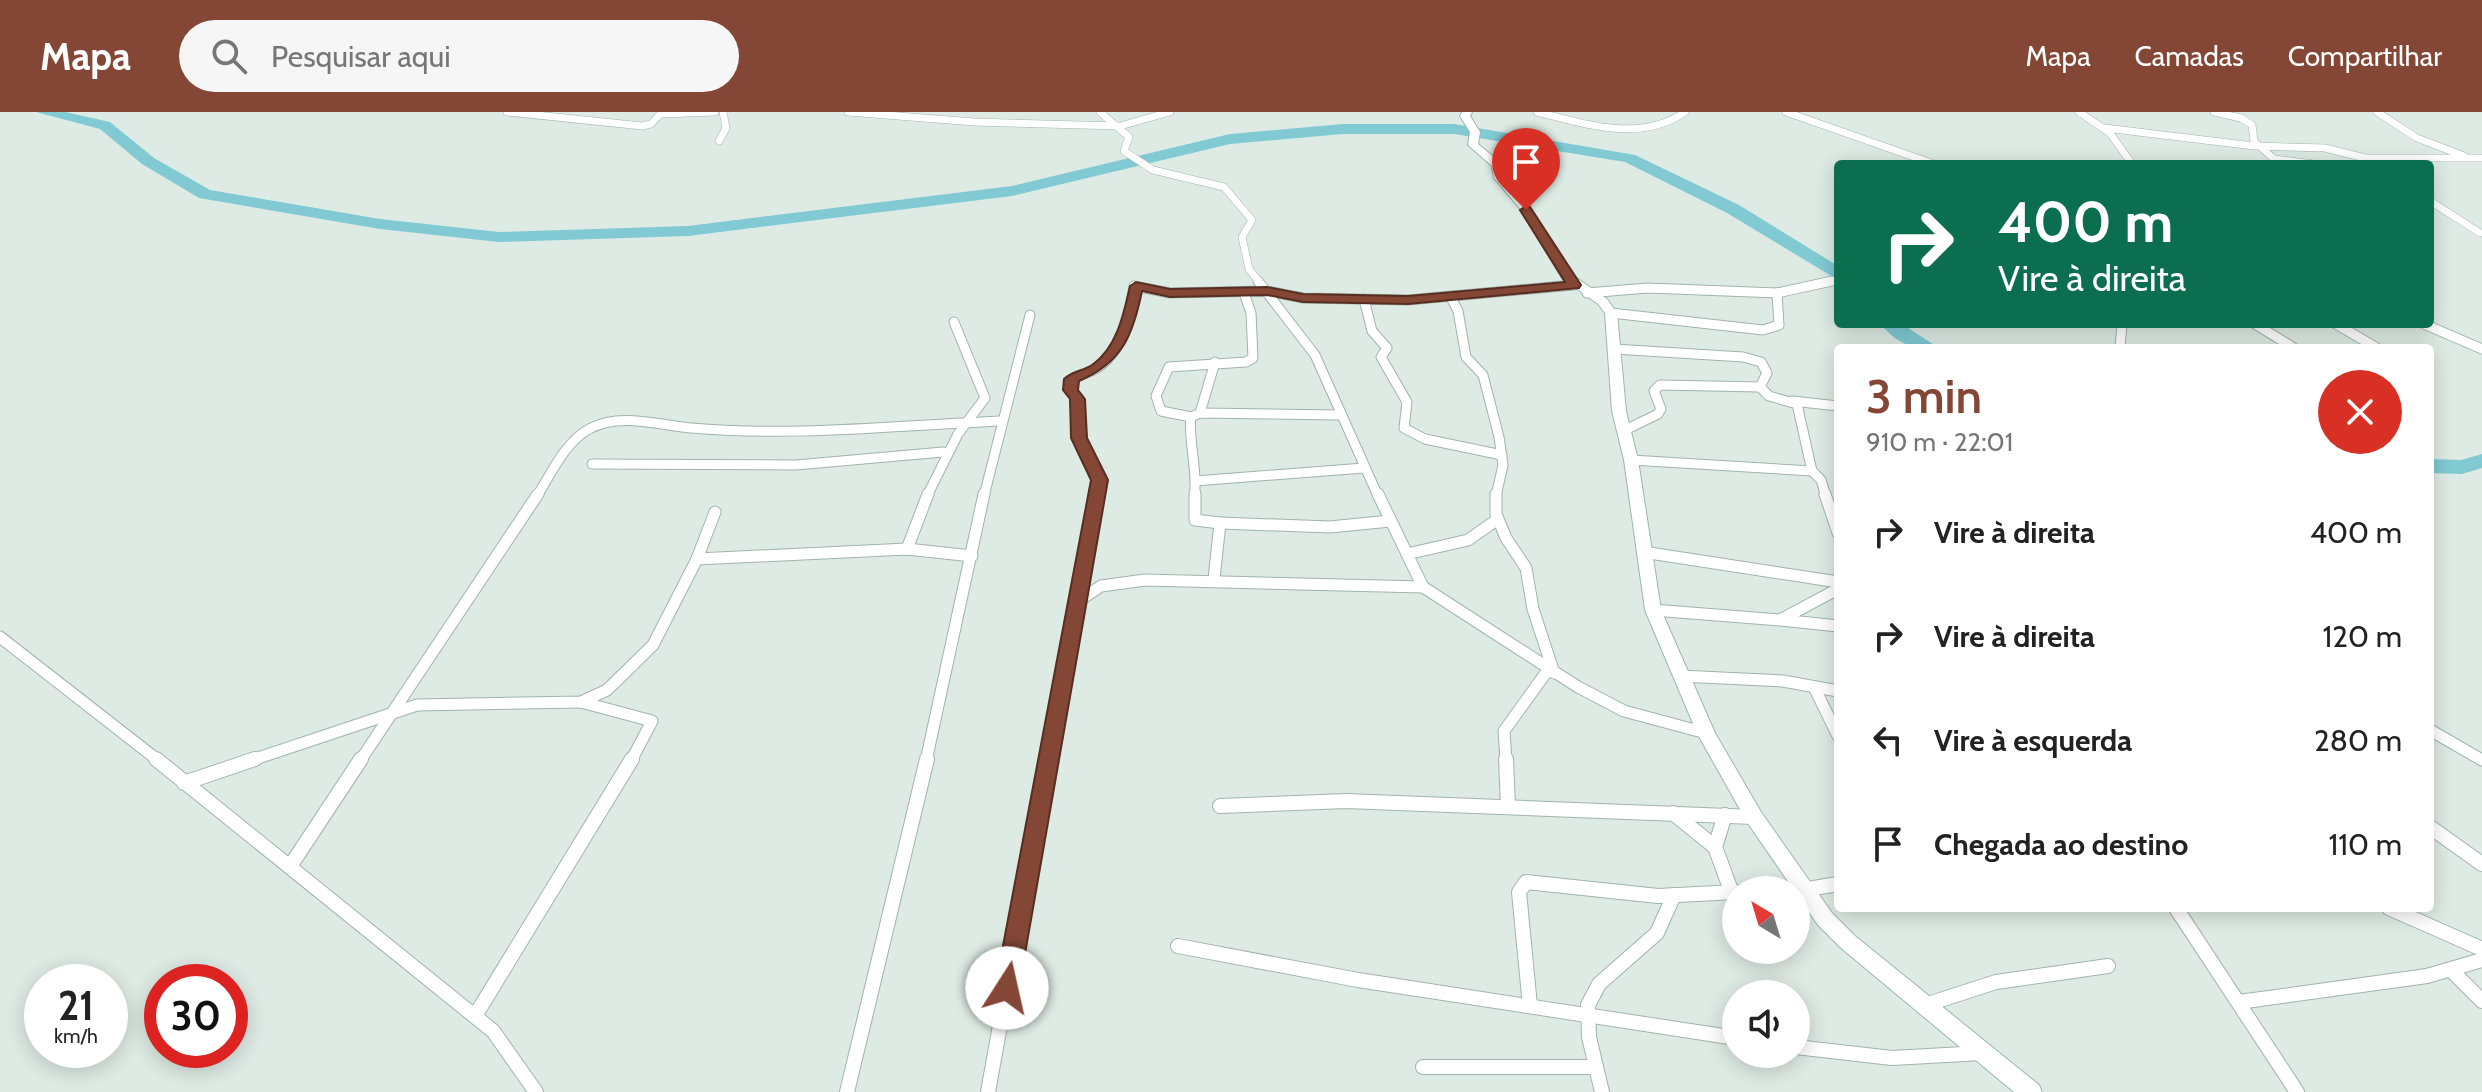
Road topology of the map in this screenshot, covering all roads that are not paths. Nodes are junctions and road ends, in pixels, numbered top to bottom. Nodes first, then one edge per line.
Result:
1 (507, 112) edge
2 (715, 112) edge
3 (723, 112) edge
4 (848, 112) edge
5 (1100, 112) edge
6 (1170, 112) edge
7 (1467, 112) edge
8 (1537, 112) edge
9 (1685, 112) edge
10 (1786, 112) edge
11 (2079, 112) edge
12 (2214, 112) edge
13 (2377, 112) edge
14 (662, 113) edge
15 (1120, 126) junction
16 (2105, 128) junction
17 (719, 141) dead end
18 (2262, 146) junction
19 (2469, 158) junction
20 (2482, 158) edge
21 (1923, 160) edge
22 (2129, 160) edge
23 (2273, 160) edge
24 (2364, 160) edge
25 (2432, 160) edge
26 (2434, 204) edge
27 (2480, 233) dead end
28 (1834, 281) edge
29 (1580, 289) junction
30 (1267, 291) junction
31 (1244, 293) junction
32 (1777, 293) junction
33 (1450, 296) junction
34 (1364, 299) junction
35 (1611, 313) junction
36 (1030, 315) dead end
37 (954, 322) dead end
38 (2262, 328) edge
39 (2343, 328) edge
40 (2433, 328) edge
41 (2288, 344) edge
42 (2370, 344) edge
43 (1614, 349) junction
44 (2482, 349) edge
45 (1215, 362) junction
46 (1760, 387) junction
47 (985, 398) junction
48 (1792, 401) junction
49 (1834, 406) edge
50 (1195, 415) junction
51 (1339, 415) junction
52 (1000, 421) junction
53 (962, 423) junction
54 (1623, 431) junction
55 (943, 452) junction
56 (1502, 455) junction
57 (1631, 460) junction
58 (592, 464) dead end
59 (1364, 468) junction
60 (1812, 471) junction
61 (1195, 481) junction
62 (715, 512) dead end
63 (1498, 519) junction
64 (1390, 521) junction
65 (1834, 521) edge
66 (1220, 523) junction
67 (907, 549) junction
68 (1643, 552) junction
69 (1407, 554) junction
70 (972, 556) junction
71 (697, 559) junction
72 (1214, 579) junction
73 (1834, 581) edge
74 (1423, 587) junction
75 (1834, 591) edge
76 (1080, 600) junction
77 (1653, 610) junction
78 (1780, 620) junction
79 (1834, 626) edge
80 (0, 637) edge
81 (1551, 672) junction
82 (1680, 676) junction
83 (1814, 687) junction
84 (1834, 690) edge
85 (581, 702) junction
86 (397, 709) junction
87 (1834, 728) edge
88 (2434, 732) edge
89 (1706, 733) junction
90 (2482, 760) edge
91 (184, 783) junction
92 (1220, 806) dead end
93 (1508, 806) junction
94 (1672, 812) junction
95 (1725, 815) junction
96 (1754, 817) junction
97 (2434, 830) edge
98 (1715, 847) junction
99 (2482, 864) edge
100 (291, 865) junction
101 (1727, 876) edge
102 (1790, 876) edge
103 (1834, 885) edge
104 (1810, 888) edge
105 (1722, 893) edge
106 (1674, 895) junction
107 (1810, 902) edge
108 (2179, 912) edge
109 (2398, 912) edge
110 (1178, 946) dead end
111 (2482, 949) edge
112 (2482, 960) edge
113 (2108, 966) dead end
114 (2452, 971) junction
115 (2482, 1001) edge
116 (2239, 1002) junction
117 (1928, 1004) junction
118 (1530, 1006) junction
119 (475, 1016) junction
120 (1587, 1016) junction
121 (1722, 1036) edge
122 (1810, 1049) edge
123 (1987, 1052) junction
124 (1423, 1067) dead end
125 (1596, 1067) junction
126 (536, 1092) edge
127 (847, 1092) edge
128 (988, 1092) edge
129 (1602, 1092) edge
130 (2031, 1092) edge
131 (2297, 1092) edge

1 - 14 street
2 - 14 street
3 - 17 street
4 - 15 street
5 - 15 street
6 - 15 street
7 - 29 street
8 - 9 street
10 - 21 street
11 - 16 street
12 - 18 street
13 - 19 street
15 - 30 street
16 - 18 street
16 - 22 street
18 - 23 street
18 - 24 street
19 - 20 street
19 - 25 street
26 - 27 street
28 - 32 street
29 - 32 street
29 - 33 street
29 - 35 street
30 - 31 street
30 - 34 street
30 - 51 street
31 - 45 street
31 - 76 street
32 - 35 street
33 - 34 street
33 - 56 street
34 - 56 street
35 - 43 street
36 - 52 street
37 - 47 street
38 - 41 street
39 - 42 street
40 - 44 street
43 - 46 street
43 - 54 street
45 - 50 street
45 - 50 street
46 - 48 street
46 - 54 street
47 - 52 street
47 - 53 street
48 - 49 street
48 - 60 street
50 - 51 street
50 - 61 street
51 - 59 street
52 - 53 street
52 - 70 street
53 - 55 street
53 - 86 street
54 - 57 street
55 - 58 street
55 - 67 street
56 - 63 street
57 - 60 street
57 - 68 street
59 - 61 street
59 - 64 street
60 - 65 street
61 - 66 street
62 - 71 street
63 - 69 street
63 - 81 street
64 - 66 street
64 - 69 street
66 - 72 street
67 - 70 street
67 - 71 street
68 - 73 street
68 - 77 street
69 - 74 street
70 - 127 street
71 - 85 street
72 - 74 street
72 - 76 street
74 - 81 street
75 - 78 street
76 - 128 street
77 - 78 street
77 - 82 street
78 - 79 street
80 - 91 street
81 - 89 street
81 - 93 street
82 - 83 street
82 - 89 street
83 - 84 street
83 - 87 street
85 - 86 street
85 - 119 street
86 - 91 street
86 - 100 street
88 - 90 street
89 - 96 street
91 - 100 street
92 - 93 street
93 - 94 street
94 - 95 street
94 - 98 street
95 - 96 street
95 - 98 street
96 - 102 street
97 - 99 street
98 - 101 street
100 - 119 street
103 - 104 street
105 - 106 street
106 - 118 street
106 - 120 street
107 - 117 street
108 - 116 street
109 - 111 street
110 - 118 street
112 - 114 street
113 - 117 street
114 - 115 street
114 - 116 street
116 - 131 street
117 - 123 street
118 - 120 street
119 - 126 street
120 - 121 street
120 - 125 street
122 - 123 street
123 - 130 street
124 - 125 street
125 - 129 street

